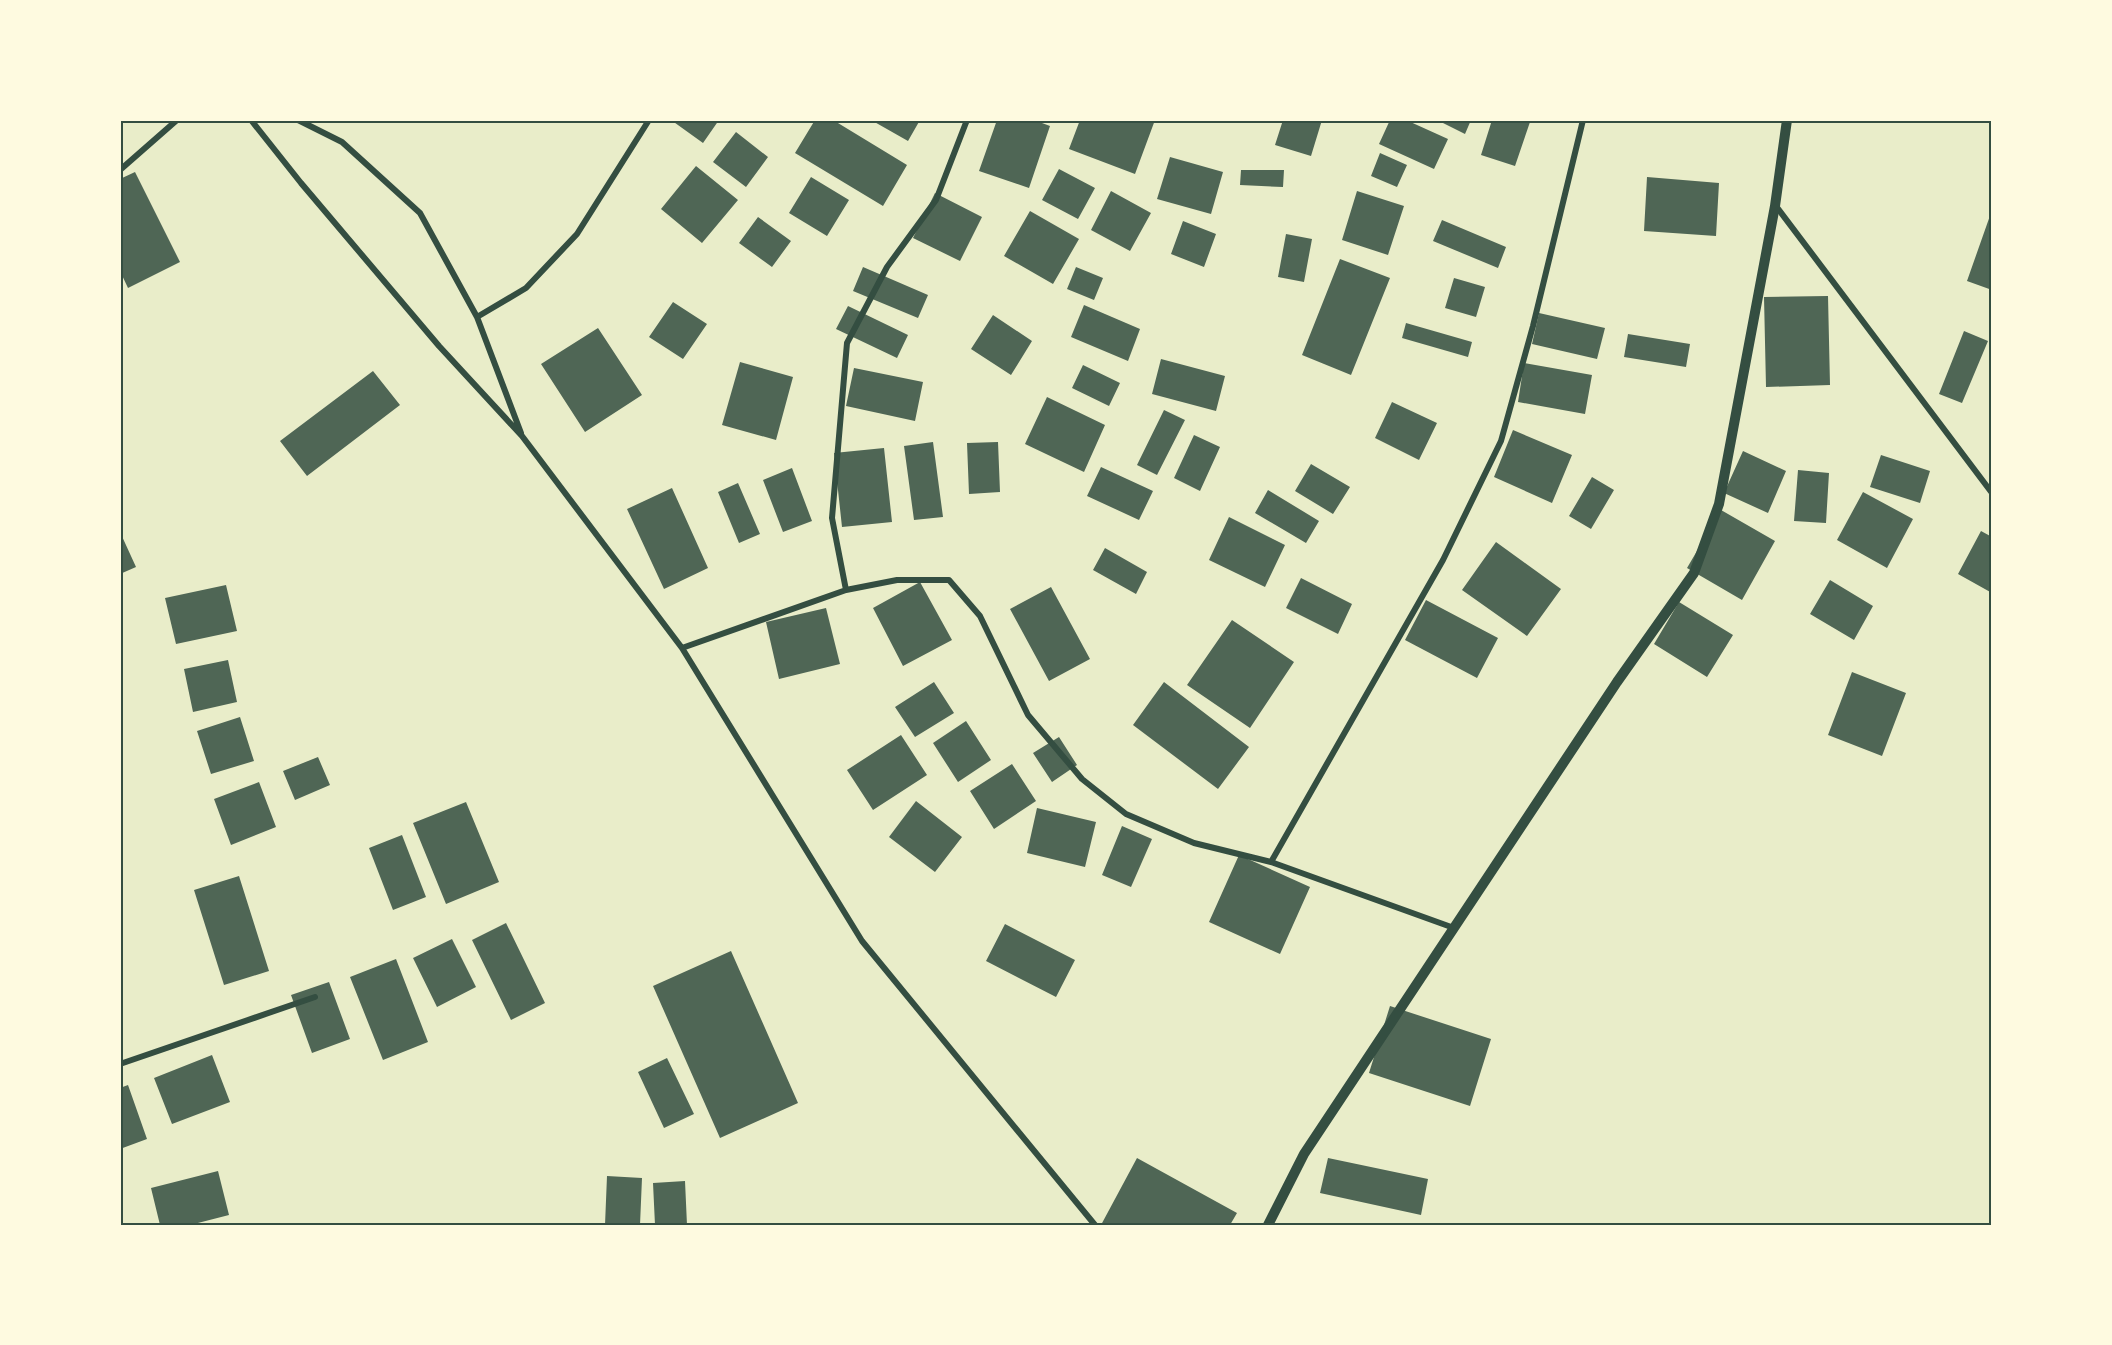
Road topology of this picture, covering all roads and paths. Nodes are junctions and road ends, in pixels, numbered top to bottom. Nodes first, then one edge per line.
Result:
1 (177, 120) edge
2 (251, 120) edge
3 (298, 120) edge
4 (649, 120) edge
5 (967, 120) edge
6 (1583, 120) edge
7 (1787, 120) edge
8 (120, 170) edge
9 (1775, 206) junction
10 (477, 317) junction
11 (522, 436) junction
12 (1992, 493) edge
13 (846, 590) junction
14 (682, 648) junction
15 (1271, 862) junction
16 (1454, 928) junction
17 (315, 997) dead end
18 (120, 1064) edge
19 (1095, 1225) edge
20 (1268, 1225) edge

1 - 8 street
2 - 11 street
3 - 10 street
4 - 10 street
5 - 13 street
6 - 15 street
7 - 9 street
9 - 12 street
9 - 16 street
10 - 11 street
11 - 14 street
13 - 14 street
13 - 15 street
14 - 19 street
15 - 16 street
16 - 20 street
17 - 18 street

